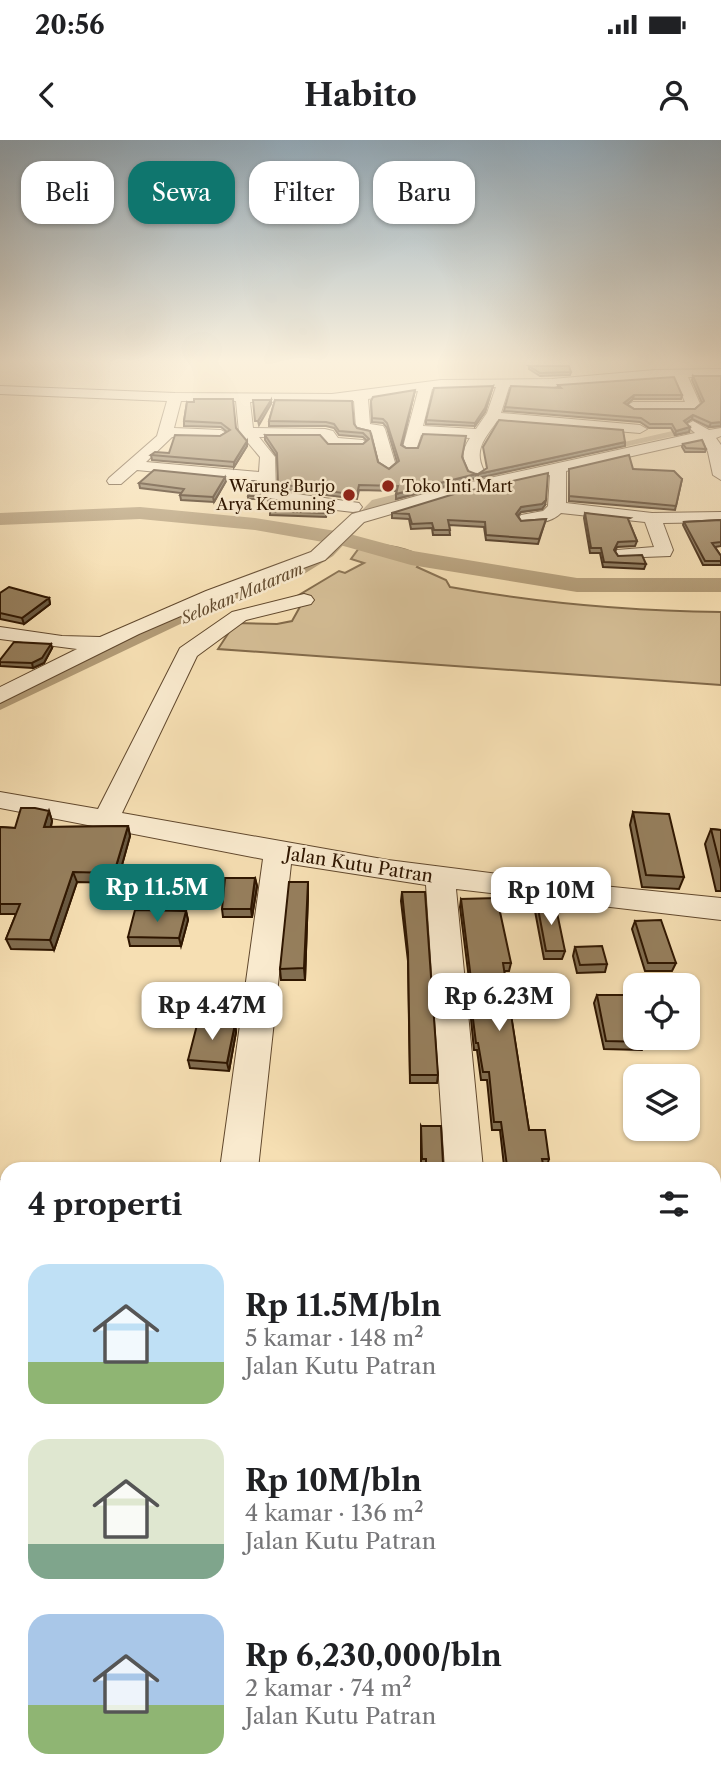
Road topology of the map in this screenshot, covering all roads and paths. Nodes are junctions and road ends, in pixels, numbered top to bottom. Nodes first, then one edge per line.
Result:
1 (162, 437) edge
2 (251, 437) edge
3 (330, 437) edge
4 (380, 437) edge
5 (415, 437) edge
6 (478, 437) edge
7 (564, 437) edge
8 (620, 437) edge
9 (640, 437) edge
10 (668, 437) edge
11 (707, 437) edge
12 (641, 442) junction
13 (358, 443) edge
14 (411, 447) edge
15 (146, 454) junction
16 (566, 457) junction
17 (229, 461) edge
18 (721, 463) edge
19 (133, 465) junction
20 (388, 466) edge
21 (476, 471) junction
22 (721, 475) edge
23 (114, 481) dead end
24 (268, 486) junction
25 (411, 486) edge
26 (372, 496) dead end
27 (355, 516) junction
28 (552, 517) junction
29 (721, 517) edge
30 (652, 518) junction
31 (527, 519) edge
32 (624, 554) edge
33 (304, 600) dead end
34 (0, 633) edge
35 (105, 644) junction
36 (0, 696) edge
37 (0, 800) edge
38 (107, 817) junction
39 (278, 852) junction
40 (440, 878) junction
41 (721, 909) edge
42 (240, 1162) edge
43 (463, 1162) edge

1 - 15 street
2 - 24 street
3 - 13 street
4 - 20 street
5 - 14 street
6 - 21 street
7 - 16 street
8 - 12 street
9 - 12 street
10 - 12 street
11 - 18 street
12 - 16 street
15 - 17 street
15 - 19 street
16 - 21 street
16 - 27 street
16 - 28 street
18 - 22 street
19 - 23 street
19 - 24 street
21 - 25 street
24 - 27 street
26 - 27 street
27 - 35 street
28 - 30 street
28 - 31 street
29 - 30 street
30 - 32 street
33 - 38 street
34 - 35 street
35 - 36 street
37 - 38 street, Jalan Kutu Patran
38 - 39 street, Jalan Kutu Patran
39 - 40 street, Jalan Kutu Patran
39 - 42 street
40 - 41 street, Jalan Kutu Patran
40 - 43 street

